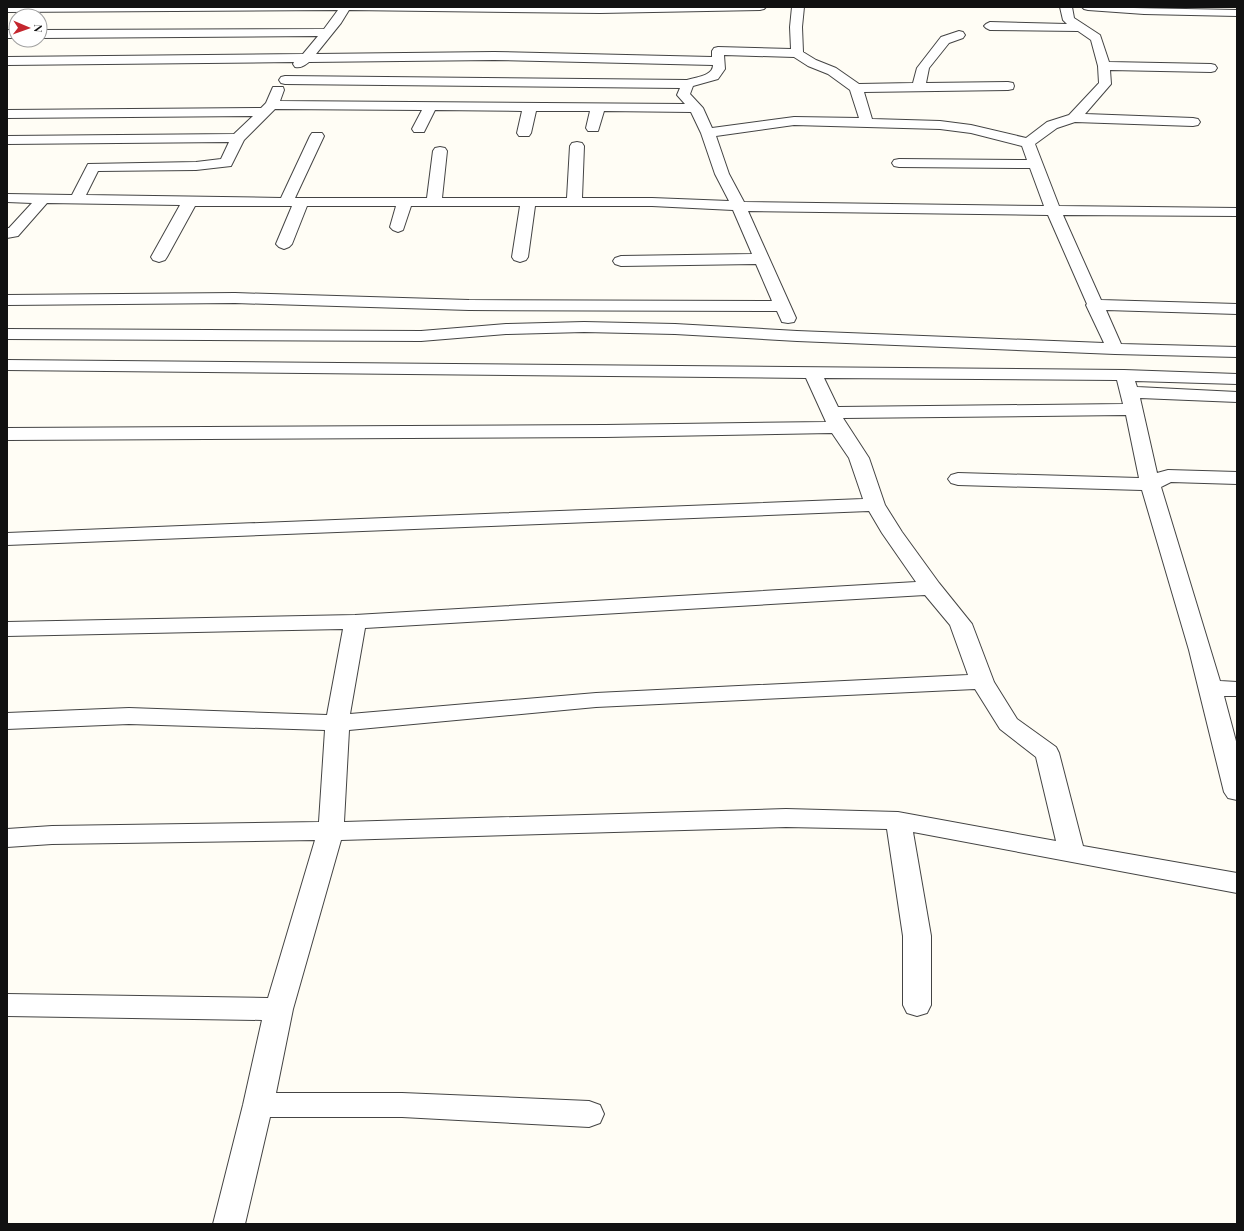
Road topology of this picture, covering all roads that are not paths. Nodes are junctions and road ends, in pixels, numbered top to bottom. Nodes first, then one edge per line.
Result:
1 (346, 7) edge
2 (760, 7) edge
3 (798, 7) edge
4 (1066, 7) edge
5 (1088, 7) edge
6 (7, 9) edge
7 (1237, 13) edge
8 (990, 26) dead end
9 (1083, 28) junction
10 (327, 33) junction
11 (48, 34) edge
12 (959, 35) dead end
13 (797, 53) junction
14 (305, 57) junction
15 (7, 61) edge
16 (717, 61) junction
17 (1104, 66) junction
18 (1211, 68) dead end
19 (285, 80) junction
20 (688, 84) junction
21 (919, 86) junction
22 (1008, 86) dead end
23 (856, 88) junction
24 (431, 105) junction
25 (530, 106) junction
26 (598, 107) junction
27 (268, 108) junction
28 (696, 108) junction
29 (7, 114) edge
30 (1074, 118) junction
31 (1193, 122) dead end
32 (867, 123) junction
33 (593, 128) dead end
34 (419, 129) dead end
35 (524, 133) dead end
36 (708, 133) junction
37 (317, 136) dead end
38 (238, 138) junction
39 (7, 140) edge
40 (1028, 142) junction
41 (577, 146) dead end
42 (440, 151) dead end
43 (899, 163) dead end
44 (1037, 164) junction
45 (7, 198) edge
46 (43, 199) junction
47 (76, 199) junction
48 (190, 201) junction
49 (405, 201) junction
50 (434, 201) junction
51 (574, 201) junction
52 (294, 202) junction
53 (528, 202) junction
54 (739, 206) junction
55 (1053, 210) junction
56 (1237, 212) edge
57 (398, 227) dead end
58 (7, 233) edge
59 (284, 244) dead end
60 (159, 257) dead end
61 (520, 258) dead end
62 (763, 259) junction
63 (621, 261) dead end
64 (7, 300) edge
65 (1094, 305) junction
66 (782, 306) junction
67 (1237, 309) edge
68 (7, 334) edge
69 (797, 336) junction
70 (1114, 349) junction
71 (1237, 352) edge
72 (7, 365) edge
73 (812, 373) junction
74 (1237, 378) edge
75 (1129, 392) junction
76 (1237, 397) edge
77 (834, 420) junction
78 (7, 434) edge
79 (1237, 478) edge
80 (958, 479) dead end
81 (1150, 484) junction
82 (875, 505) junction
83 (7, 539) edge
84 (932, 588) junction
85 (355, 622) junction
86 (7, 629) edge
87 (982, 682) junction
88 (1210, 688) junction
89 (1237, 689) edge
90 (7, 721) edge
91 (337, 723) junction
92 (1237, 792) edge
93 (898, 821) junction
94 (331, 831) junction
95 (7, 838) edge
96 (1071, 851) junction
97 (1237, 883) edge
98 (7, 1005) edge
99 (917, 1005) dead end
100 (279, 1009) junction
101 (258, 1105) junction
102 (589, 1114) dead end
103 (229, 1224) edge

1 - 2 street
1 - 6 street
1 - 10 street
3 - 13 street
4 - 9 street
5 - 7 street
8 - 9 street
9 - 17 street
10 - 11 street
10 - 14 street
12 - 21 street
13 - 16 street
13 - 23 street
14 - 15 street
14 - 16 street
14 - 19 street
16 - 20 street
17 - 18 street
17 - 30 street
19 - 20 street
19 - 27 street
20 - 28 street
21 - 22 street
21 - 23 street
23 - 32 street
24 - 25 street
24 - 27 street
24 - 34 street
25 - 26 street
25 - 35 street
26 - 28 street
26 - 33 street
27 - 29 street
27 - 38 street
28 - 36 street
30 - 31 street
30 - 40 street
32 - 36 street
32 - 40 street
36 - 54 street
37 - 52 street
38 - 39 street
38 - 47 street
40 - 44 street
41 - 51 street
42 - 50 street
43 - 44 street
44 - 55 street
45 - 46 street
46 - 47 street
46 - 58 street
47 - 48 street
48 - 52 street
48 - 60 street
49 - 50 street
49 - 52 street
49 - 57 street
50 - 53 street
51 - 53 street
51 - 54 street
52 - 59 street
53 - 61 street
54 - 55 street
54 - 62 street
55 - 56 street
55 - 65 street
62 - 63 street
62 - 66 street
64 - 66 street
65 - 67 street
65 - 70 street
66 - 69 street
68 - 69 street
69 - 70 street
70 - 71 street
72 - 73 street
73 - 75 street
73 - 77 street
74 - 75 street
75 - 76 street
75 - 77 street
75 - 81 street
77 - 78 street
77 - 82 street
79 - 81 street
80 - 81 street
81 - 88 street
82 - 83 street
82 - 84 street
84 - 85 street
84 - 87 street
85 - 86 street
85 - 91 street
87 - 91 street
87 - 96 street
88 - 89 street
88 - 92 street
90 - 91 street
91 - 94 street
93 - 94 street
93 - 96 street
93 - 99 street
94 - 95 street
94 - 100 street
96 - 97 street
98 - 100 street
100 - 101 street
101 - 102 street
101 - 103 street

